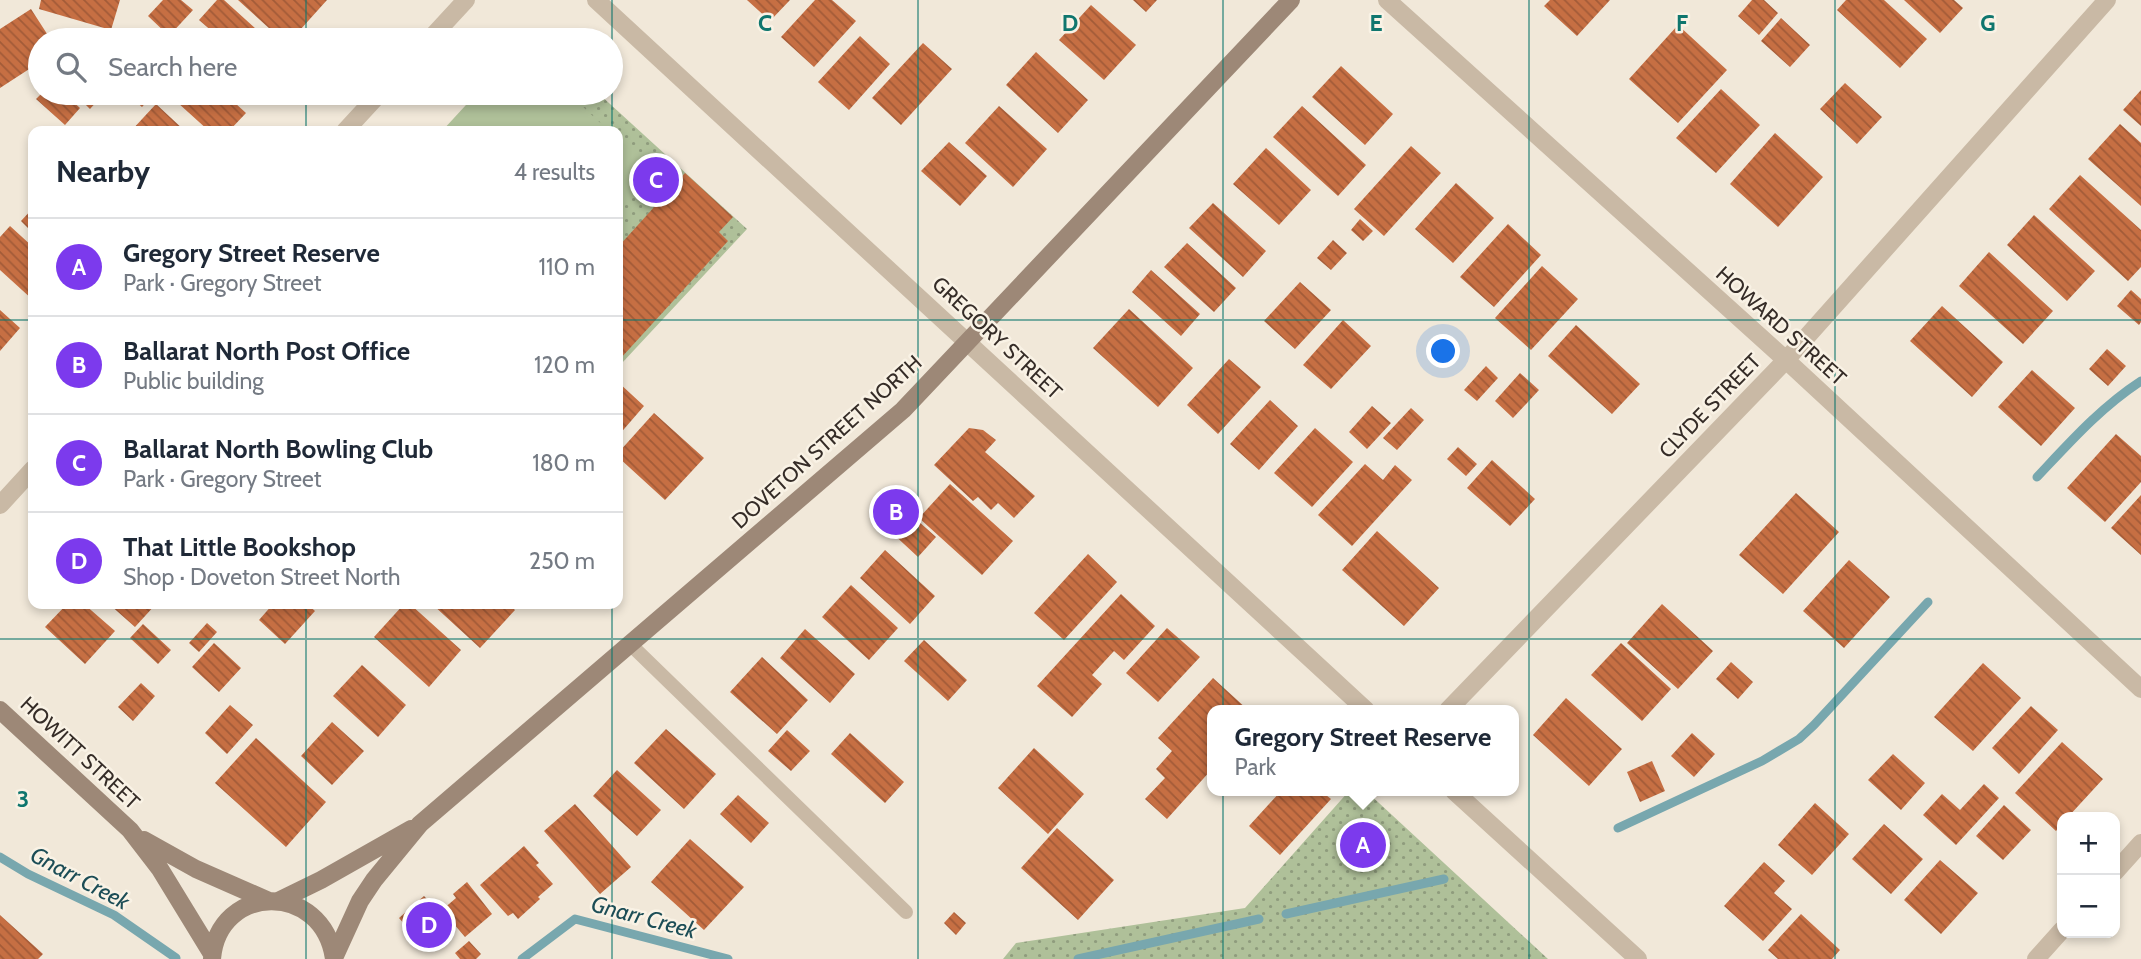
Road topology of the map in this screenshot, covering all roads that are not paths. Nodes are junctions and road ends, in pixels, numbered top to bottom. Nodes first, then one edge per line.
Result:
1 (466, 0) edge
2 (596, 0) edge
3 (1291, 0) edge
4 (1387, 0) edge
5 (2107, 0) edge
6 (440, 28) edge
7 (369, 105) edge
8 (350, 126) edge
9 (969, 343) junction
10 (1786, 360) junction
11 (28, 474) edge
12 (0, 505) edge
13 (630, 644) junction
14 (2141, 690) edge
15 (1361, 705) edge
16 (1453, 705) edge
17 (0, 710) edge
18 (1459, 796) edge
19 (420, 824) junction
20 (130, 830) junction
21 (2141, 843) edge
22 (2120, 866) edge
23 (274, 901) junction
24 (906, 912) dead end
25 (2057, 936) edge
26 (212, 957) edge
27 (334, 959) edge
28 (1638, 959) edge
29 (2036, 959) edge

1 - 6 street
2 - 9 street, GREGORY STREET
3 - 9 main road, DOVETON STREET NORTH
4 - 10 street, HOWARD STREET
5 - 10 street, CLYDE STREET
7 - 8 street
9 - 13 main road, DOVETON STREET NORTH
9 - 15 street, GREGORY STREET
10 - 14 street, HOWARD STREET
10 - 16 street, CLYDE STREET
11 - 12 street
13 - 19 main road, DOVETON STREET NORTH
13 - 24 lane
17 - 20 main road, HOWITT STREET
18 - 28 street
19 - 23 main road, DOVETON STREET NORTH
19 - 27 main road, DOVETON STREET NORTH
20 - 23 main road, HOWITT STREET
20 - 26 main road, HOWITT STREET
21 - 22 street
23 - 26 main road, DOVETON STREET NORTH
23 - 27 main road, HOWITT STREET
25 - 29 street

